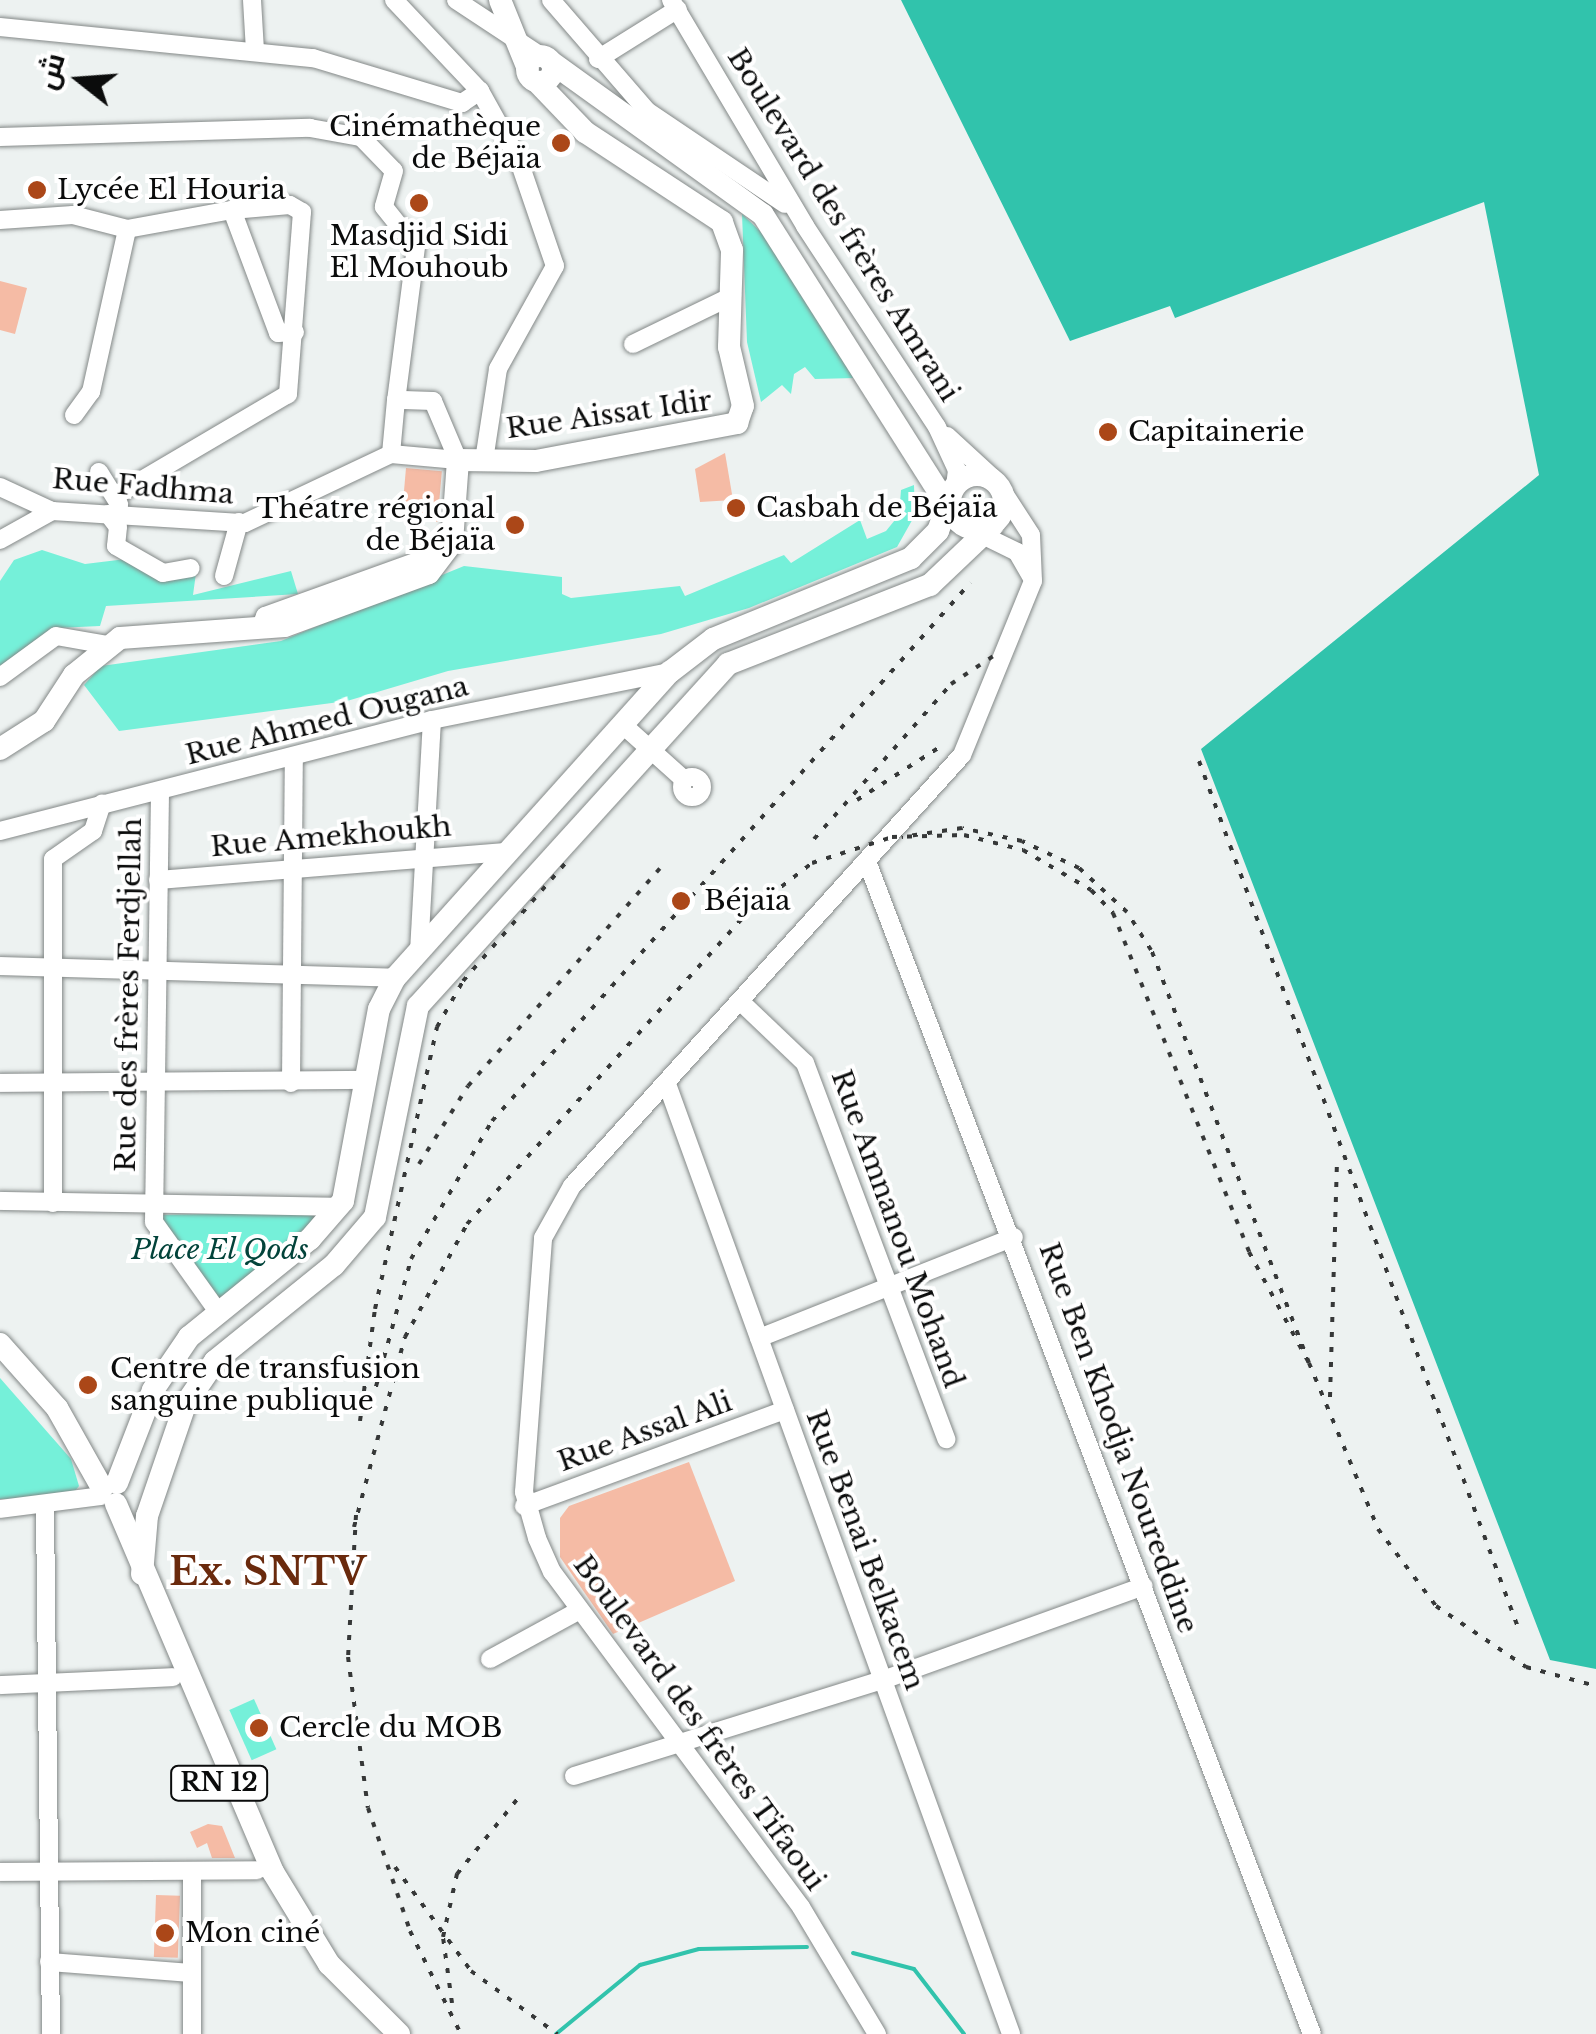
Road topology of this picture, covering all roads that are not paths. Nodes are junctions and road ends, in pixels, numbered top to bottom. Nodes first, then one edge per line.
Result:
1 (252, 0) edge
2 (394, 0) edge
3 (456, 0) edge
4 (551, 0) edge
5 (674, 5) edge
6 (498, 10) edge
7 (0, 27) edge
8 (254, 51) junction
9 (598, 59) junction
10 (544, 71) junction
11 (480, 91) junction
12 (592, 98) junction
13 (578, 126) junction
14 (0, 137) edge
15 (232, 210) junction
16 (0, 220) edge
17 (805, 226) junction
18 (127, 228) junction
19 (732, 296) junction
20 (295, 332) junction
21 (634, 344) dead end
22 (396, 400) junction
23 (74, 415) dead end
24 (937, 427) junction
25 (391, 454) junction
26 (921, 456) junction
27 (458, 460) junction
28 (484, 460) junction
29 (100, 472) dead end
30 (998, 483) junction
31 (0, 487) edge
32 (115, 496) junction
33 (964, 505) junction
34 (44, 511) junction
35 (116, 514) junction
36 (239, 522) junction
37 (0, 540) edge
38 (911, 558) junction
39 (191, 568) dead end
40 (224, 576) dead end
41 (1033, 582) junction
42 (108, 645) junction
43 (670, 672) junction
44 (0, 677) edge
45 (432, 720) junction
46 (622, 724) junction
47 (648, 748) junction
48 (0, 749) edge
49 (294, 757) junction
50 (681, 778) dead end
51 (160, 792) junction
52 (102, 803) junction
53 (0, 831) edge
54 (508, 852) junction
55 (425, 854) junction
56 (296, 864) junction
57 (868, 864) junction
58 (158, 880) junction
59 (419, 952) junction
60 (0, 966) edge
61 (52, 968) junction
62 (160, 973) junction
63 (292, 975) junction
64 (395, 978) junction
65 (742, 1004) junction
66 (160, 1080) junction
67 (366, 1080) junction
68 (0, 1083) edge
69 (292, 1083) junction
70 (52, 1084) junction
71 (667, 1084) junction
72 (153, 1198) junction
73 (0, 1201) edge
74 (54, 1203) junction
75 (339, 1207) junction
76 (1014, 1237) junction
77 (888, 1287) junction
78 (219, 1313) junction
79 (759, 1338) junction
80 (0, 1344) edge
81 (785, 1410) junction
82 (946, 1439) dead end
83 (156, 1492) junction
84 (111, 1494) junction
85 (524, 1506) junction
86 (0, 1508) edge
87 (45, 1509) junction
88 (142, 1574) junction
89 (1144, 1586) junction
90 (580, 1610) junction
91 (490, 1660) dead end
92 (173, 1678) junction
93 (883, 1680) junction
94 (48, 1683) junction
95 (0, 1684) edge
96 (682, 1747) junction
97 (574, 1776) dead end
98 (256, 1870) junction
99 (0, 1872) edge
100 (47, 1874) junction
101 (192, 1874) junction
102 (49, 1962) junction
103 (192, 1973) junction
104 (50, 2034) edge
105 (192, 2034) edge
106 (382, 2034) edge
107 (399, 2034) edge
108 (878, 2034) edge
109 (1011, 2034) edge
110 (1312, 2034) edge

1 - 8 street
2 - 11 street
3 - 6 street
4 - 9 street
5 - 9 street
5 - 17 street, Boulevard des frères Amrani
6 - 10 main road
6 - 10 main road
7 - 8 street
8 - 11 street
9 - 17 street
10 - 12 main road
10 - 13 main road, Rue Aissat Idir
11 - 28 street
12 - 13 main road
12 - 26 main road
13 - 19 main road, Rue Aissat Idir
14 - 22 street
15 - 18 street
15 - 20 street
15 - 20 street
16 - 18 street
17 - 24 street, Boulevard des frères Amrani
18 - 23 street
19 - 21 street
19 - 28 main road, Rue Aissat Idir
20 - 32 street
22 - 25 street
22 - 27 street
24 - 30 street, Boulevard des frères Amrani
24 - 33 street, Boulevard des frères Amrani
25 - 27 street
25 - 36 street, Rue Fadhma
26 - 33 main road
26 - 38 main road
27 - 28 main road, Rue Aissat Idir
27 - 42 main road
29 - 32 street
30 - 33 main road
30 - 33 main road
30 - 41 street, Boulevard des frères Tifaoui
31 - 34 street, Rue Fadhma
32 - 35 street
33 - 38 main road
33 - 41 street
33 - 47 main road
34 - 35 street, Rue Fadhma
34 - 37 street
35 - 36 street, Rue Fadhma
35 - 39 street
36 - 40 street
38 - 43 main road
41 - 57 street, Boulevard des frères Tifaoui
42 - 44 street
42 - 48 main road
43 - 45 street, Rue Ahmed Ougana
43 - 46 main road
45 - 49 street, Rue Ahmed Ougana
45 - 55 street
46 - 47 street
46 - 54 main road
47 - 50 street
47 - 83 main road
49 - 51 street, Rue Ahmed Ougana
49 - 56 street
51 - 52 street, Rue Ahmed Ougana
51 - 58 street, Rue des frères Ferdjellah
52 - 53 street, Rue Ahmed Ougana
52 - 61 street
54 - 55 street, Rue Amekhoukh
54 - 59 main road
55 - 56 street, Rue Amekhoukh
55 - 59 street
56 - 58 street, Rue Amekhoukh
56 - 63 street
57 - 65 street, Boulevard des frères Tifaoui
57 - 76 street, Rue Ben Khodja Noureddine
58 - 62 street, Rue des frères Ferdjellah
59 - 64 main road
60 - 61 street
61 - 62 street
61 - 70 street
62 - 63 street
62 - 66 street, Rue des frères Ferdjellah
63 - 64 street
63 - 69 street
64 - 67 main road
65 - 71 street, Boulevard des frères Tifaoui
65 - 77 street, Rue Amnanou Mohand
66 - 69 street
66 - 70 street
66 - 72 street, Rue des frères Ferdjellah
67 - 69 street
67 - 75 main road
68 - 70 street
70 - 74 street
71 - 79 street, Rue Benai Belkacem
71 - 85 street, Boulevard des frères Tifaoui
72 - 74 street
72 - 75 street
72 - 78 street
73 - 74 street
75 - 78 main road
76 - 77 street
76 - 89 street, Rue Ben Khodja Noureddine
77 - 79 street
77 - 82 street, Rue Amnanou Mohand
78 - 84 main road
79 - 81 street, Rue Benai Belkacem
80 - 84 main road
81 - 85 street, Rue Assal Ali
81 - 93 street, Rue Benai Belkacem
83 - 84 main road
83 - 88 main road
84 - 87 street
84 - 88 main road, RN 12
84 - 92 main road, RN 12
85 - 90 street, Boulevard des frères Tifaoui
86 - 87 street
87 - 94 street
88 - 107 main road, RN 12
89 - 93 street
89 - 110 street, Rue Ben Khodja Noureddine
90 - 91 street
90 - 96 street, Boulevard des frères Tifaoui
92 - 94 street
92 - 98 main road, RN 12
93 - 96 street
93 - 109 street, Rue Benai Belkacem
94 - 95 street
94 - 100 street
96 - 97 street
96 - 108 street, Boulevard des frères Tifaoui
98 - 101 street
98 - 106 main road, RN 12
99 - 100 street
100 - 101 street
100 - 102 street
101 - 103 street
102 - 103 street
102 - 104 street
103 - 105 street

